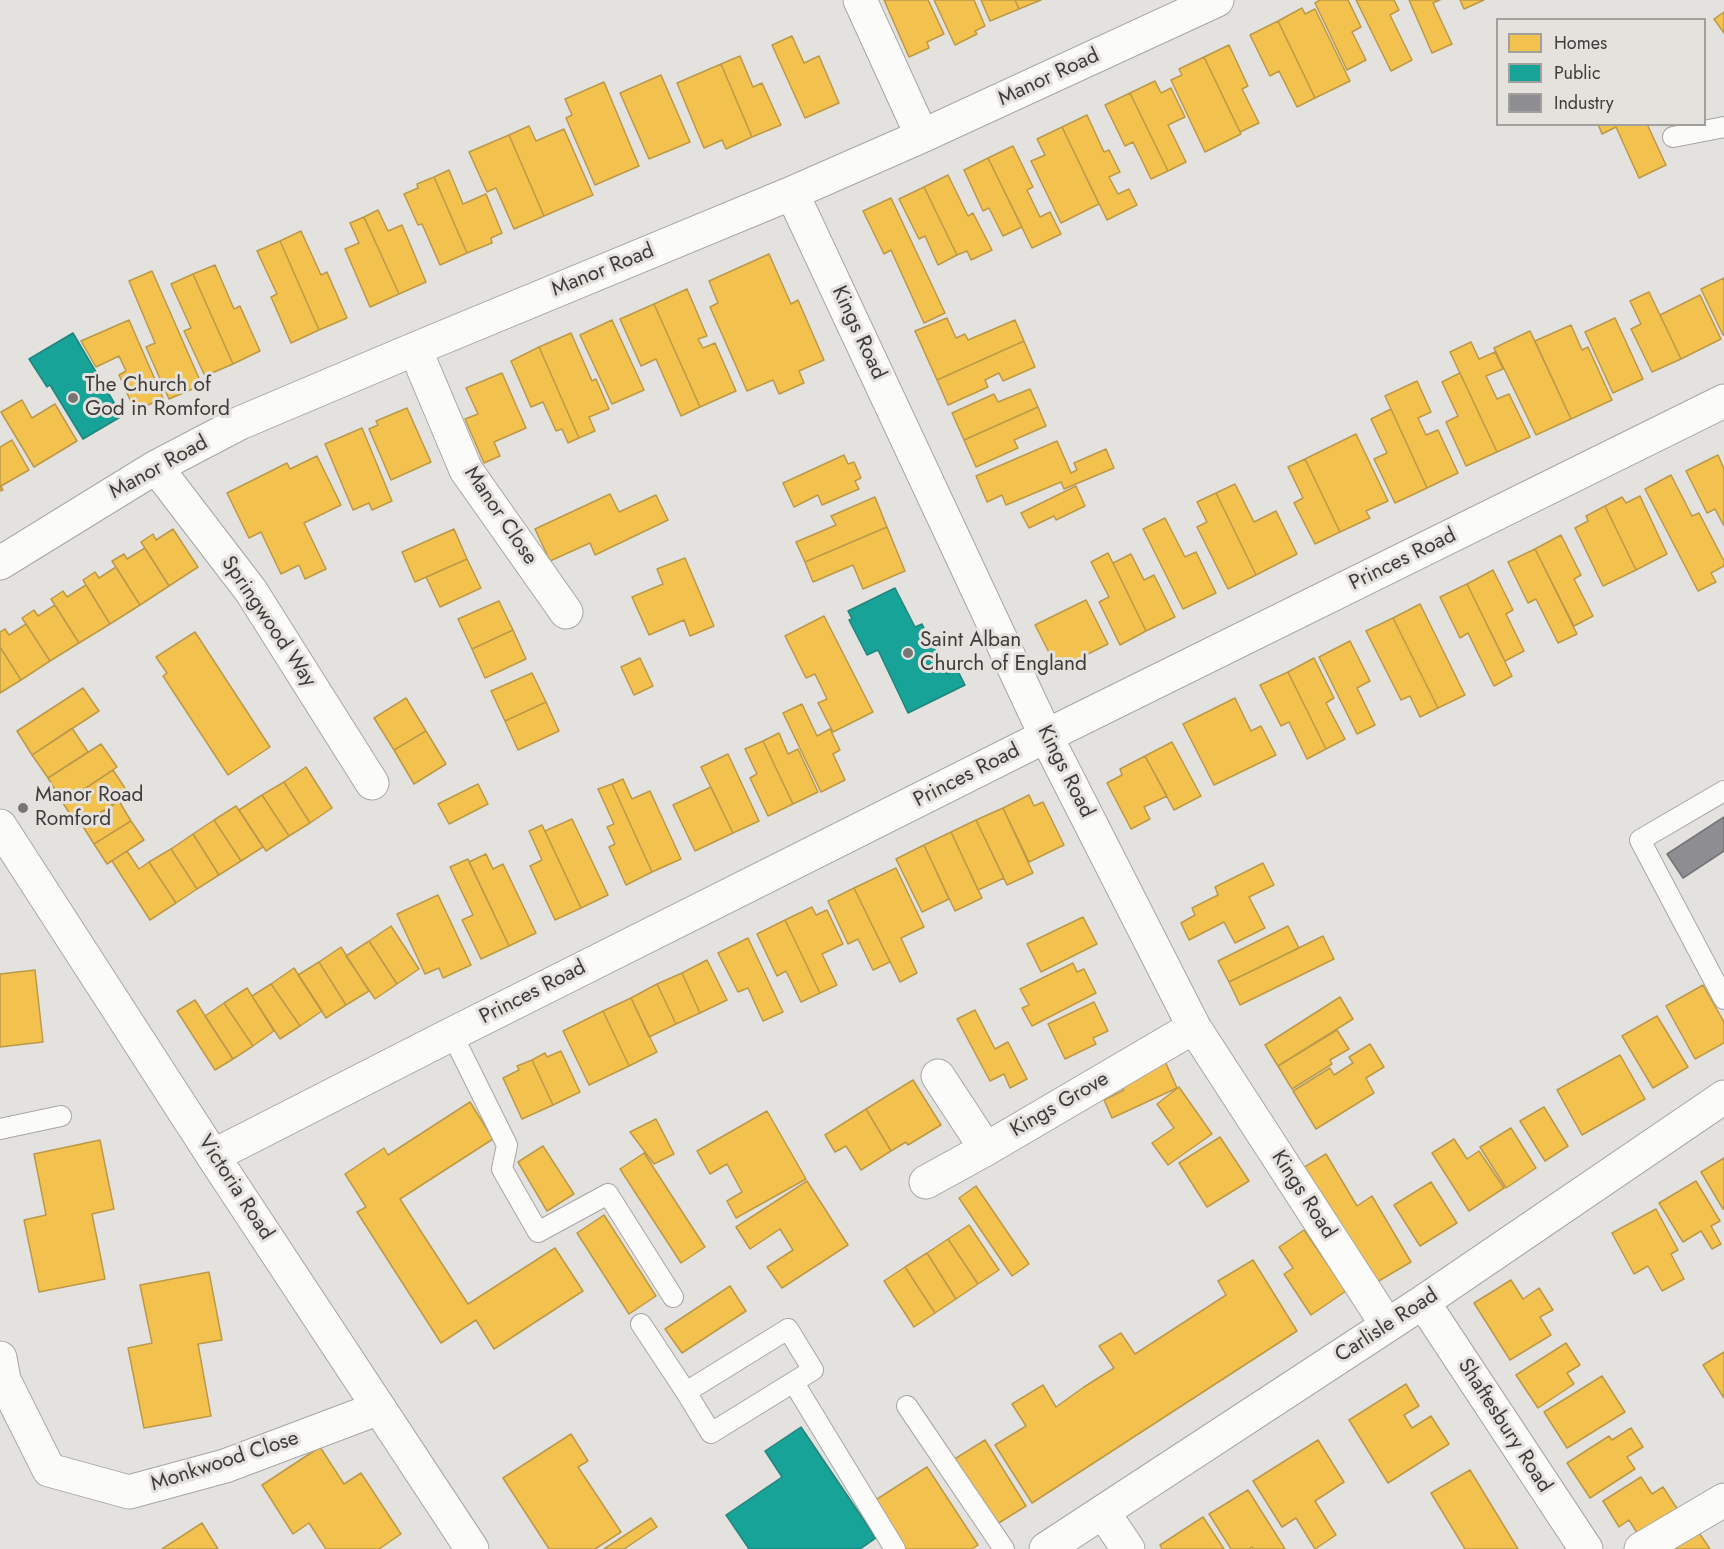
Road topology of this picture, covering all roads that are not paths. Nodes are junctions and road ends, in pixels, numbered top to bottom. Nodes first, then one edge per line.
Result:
1 (860, 0) edge
2 (1217, 0) edge
3 (1724, 127) edge
4 (921, 136) junction
5 (1673, 137) dead end
6 (792, 193) junction
7 (415, 349) junction
8 (1724, 401) edge
9 (156, 467) junction
10 (0, 562) edge
11 (566, 612) dead end
12 (1046, 736) junction
13 (372, 783) dead end
14 (1724, 791) edge
15 (0, 826) edge
16 (1724, 999) edge
17 (1194, 1027) junction
18 (452, 1034) junction
19 (938, 1076) dead end
20 (1724, 1097) edge
21 (61, 1116) dead end
22 (0, 1129) edge
23 (986, 1149) junction
24 (213, 1156) junction
25 (926, 1182) dead end
26 (673, 1297) dead end
27 (1423, 1302) junction
28 (641, 1324) dead end
29 (1387, 1325) junction
30 (0, 1358) edge
31 (794, 1383) junction
32 (686, 1392) junction
33 (908, 1406) dead end
34 (379, 1408) junction
35 (1724, 1500) edge
36 (1104, 1512) junction
37 (472, 1549) edge
38 (895, 1549) edge
39 (1004, 1549) edge
40 (1046, 1549) edge
41 (1128, 1549) edge
42 (1586, 1549) edge
43 (1641, 1549) edge

1 - 4 street
2 - 4 street, Manor Road
3 - 5 lane
4 - 6 street, Manor Road
6 - 7 street, Manor Road
6 - 12 street, Kings Road
7 - 9 street, Manor Road
7 - 11 street, Manor Close
8 - 12 street, Princes Road
9 - 10 street, Manor Road
9 - 13 street, Springwood Way
12 - 17 street, Kings Road
12 - 18 street, Princes Road
14 - 16 lane
15 - 24 street, Victoria Road
17 - 23 street, Kings Grove
17 - 29 street, Kings Road
18 - 24 street, Princes Road
18 - 26 lane
19 - 23 street
20 - 27 street, Carlisle Road
21 - 22 lane
23 - 25 street, Kings Grove
24 - 34 street, Victoria Road
27 - 29 street, Carlisle Road
27 - 42 street, Shaftesbury Road
28 - 32 lane
29 - 36 street, Carlisle Road
30 - 34 street, Monkwood Close
31 - 32 lane
31 - 32 lane
31 - 38 lane
33 - 39 lane
34 - 37 street, Victoria Road
35 - 43 street
36 - 40 street, Carlisle Road
36 - 41 street

